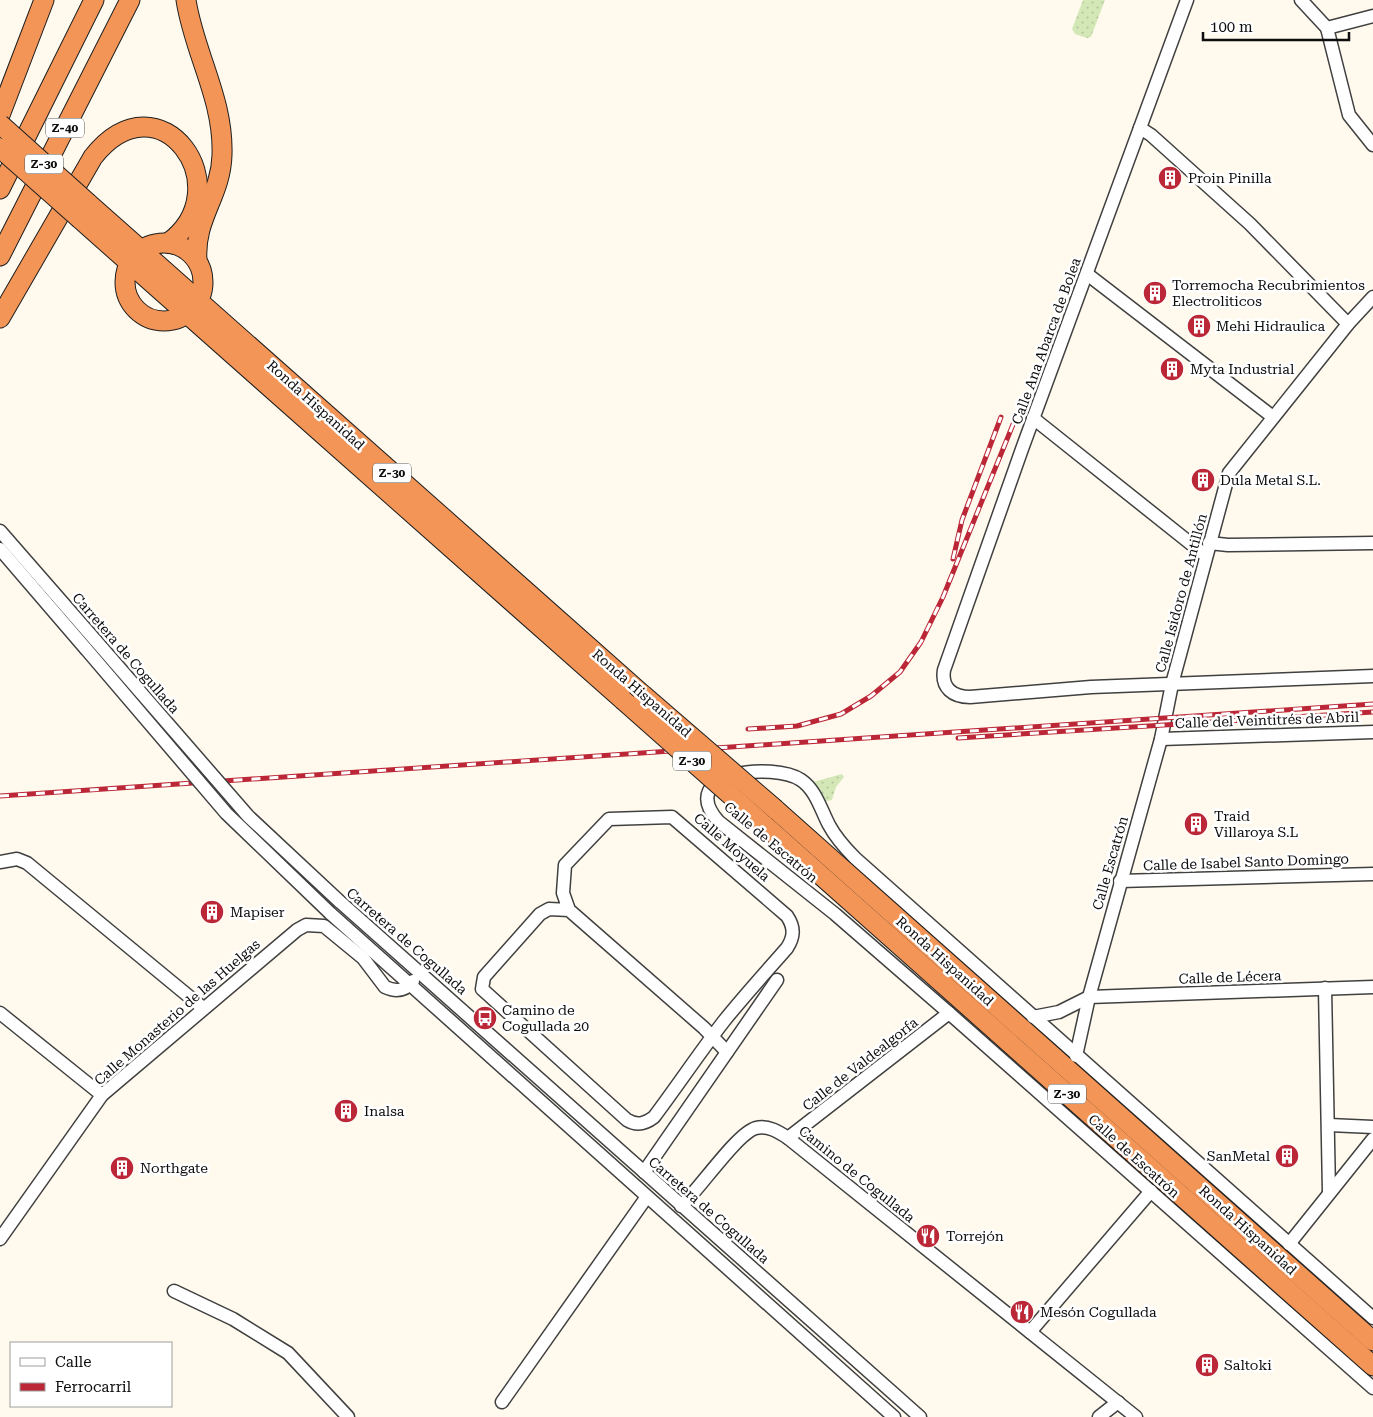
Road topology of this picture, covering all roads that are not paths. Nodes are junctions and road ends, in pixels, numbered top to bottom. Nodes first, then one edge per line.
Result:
1 (44, 0) edge
2 (94, 0) edge
3 (130, 0) edge
4 (186, 0) edge
5 (1187, 0) edge
6 (1301, 0) edge
7 (1373, 16) edge
8 (1328, 28) junction
9 (0, 115) edge
10 (0, 124) edge
11 (1140, 128) junction
12 (1373, 145) edge
13 (0, 148) edge
14 (0, 189) edge
15 (84, 211) junction
16 (168, 243) junction
17 (0, 256) edge
18 (136, 257) junction
19 (197, 260) junction
20 (1087, 274) junction
21 (1373, 297) edge
22 (193, 308) junction
23 (0, 318) edge
24 (1348, 324) junction
25 (1273, 417) junction
26 (1033, 418) junction
27 (0, 530) edge
28 (1373, 543) edge
29 (0, 549) edge
30 (1207, 549) junction
31 (91, 645) junction
32 (1373, 676) edge
33 (1172, 684) junction
34 (1373, 732) edge
35 (1161, 739) junction
36 (768, 816) junction
37 (0, 862) edge
38 (1373, 874) edge
39 (1120, 881) junction
40 (569, 910) junction
41 (417, 969) junction
42 (777, 980) dead end
43 (409, 986) junction
44 (1373, 987) edge
45 (1325, 988) junction
46 (1089, 997) junction
47 (203, 1008) junction
48 (0, 1013) edge
49 (949, 1013) junction
50 (1033, 1017) junction
51 (713, 1037) junction
52 (727, 1052) junction
53 (1076, 1056) junction
54 (102, 1095) junction
55 (1115, 1112) junction
56 (1329, 1125) junction
57 (1373, 1127) edge
58 (788, 1138) junction
59 (1118, 1139) junction
60 (1373, 1139) edge
61 (644, 1172) junction
62 (1151, 1191) junction
63 (1329, 1192) junction
64 (646, 1198) junction
65 (1243, 1204) junction
66 (681, 1206) junction
67 (0, 1239) edge
68 (1289, 1244) junction
69 (1223, 1256) junction
70 (1306, 1261) junction
71 (174, 1291) dead end
72 (1373, 1318) edge
73 (1373, 1330) edge
74 (1030, 1332) junction
75 (1373, 1342) edge
76 (1344, 1362) junction
77 (1373, 1366) edge
78 (1373, 1378) edge
79 (1373, 1388) edge
80 (502, 1402) dead end
81 (1118, 1402) junction
82 (348, 1417) edge
83 (894, 1417) edge
84 (920, 1417) edge
85 (1099, 1417) edge
86 (1136, 1417) edge

1 - 9 highway
2 - 14 highway, Z-40
3 - 17 highway, Z-40
4 - 19 highway
5 - 11 street, Calle Ana Abarca de Bolea
6 - 8 street
7 - 8 street
8 - 12 street
10 - 15 highway, Ronda Hispanidad / Z-30, bridge
11 - 20 street, Calle Ana Abarca de Bolea
11 - 24 street
13 - 15 highway, Ronda Hispanidad / Z-30, bridge
15 - 18 highway, Ronda Hispanidad / Z-30
16 - 18 highway
16 - 19 highway
16 - 23 highway
18 - 22 highway, Ronda Hispanidad / Z-30
18 - 22 highway
19 - 22 highway
20 - 25 street
20 - 26 street, Calle Ana Abarca de Bolea
21 - 24 street, Calle Isidoro de Antillón
22 - 36 highway, Ronda Hispanidad / Z-30, bridge
22 - 36 highway, Ronda Hispanidad / Z-30, bridge
24 - 25 street, Calle Isidoro de Antillón
25 - 30 street, Calle Isidoro de Antillón
26 - 30 street
26 - 33 street, Calle Ana Abarca de Bolea
27 - 31 street, Carretera de Cogullada
28 - 30 street
29 - 31 street, Carretera de Cogullada
30 - 33 street, Calle Isidoro de Antillón
31 - 41 street, Carretera de Cogullada, bridge
31 - 43 street, Carretera de Cogullada, bridge
32 - 33 street
33 - 35 street, Calle Isidoro de Antillón
34 - 35 street, Calle del Veintitrés de Abril
35 - 39 street, Calle Escatrón
36 - 55 highway, Ronda Hispanidad / Z-30
36 - 59 highway, Ronda Hispanidad / Z-30
37 - 47 street
38 - 39 street, Calle de Isabel Santo Domingo
39 - 46 street, Calle Escatrón
40 - 51 street
40 - 51 street, Calle Moyuela
40 - 51 street, Calle Moyuela
41 - 43 street
41 - 61 street, Carretera de Cogullada
42 - 52 street
43 - 47 street, Calle Monasterio de las Huelgas
43 - 64 street, Carretera de Cogullada
44 - 45 street, Calle de Lécera
45 - 46 street, Calle de Lécera
45 - 56 street
46 - 50 street
46 - 53 street, Calle Escatrón
47 - 54 street, Calle Monasterio de las Huelgas
48 - 54 street
49 - 50 street, Calle de Escatrón
49 - 58 street, Calle de Valdealgorfa
49 - 62 street, Calle de Escatrón
50 - 53 street, Calle de Escatrón
51 - 52 street
52 - 61 street
53 - 65 street, Calle de Escatrón
54 - 67 street, Calle Monasterio de las Huelgas
55 - 65 street, Calle de Escatrón
55 - 75 highway, Ronda Hispanidad / Z-30
56 - 57 street
56 - 63 street
58 - 66 street, Camino de Cogullada
58 - 74 street, Camino de Cogullada
59 - 69 street, Ronda Hispanidad
59 - 77 highway, Ronda Hispanidad / Z-30
60 - 63 street
61 - 66 street, Carretera de Cogullada
62 - 69 street, Calle de Escatrón
62 - 74 street
63 - 68 street
64 - 80 street
64 - 83 street, Carretera de Cogullada
65 - 68 street, Calle de Escatrón
66 - 84 street, Carretera de Cogullada
68 - 70 street, Calle de Escatrón
69 - 76 street, Calle de Escatrón
70 - 72 street, Calle de Escatrón
70 - 73 street, Ronda Hispanidad
71 - 82 street
74 - 81 street, Camino de Cogullada
76 - 78 street, Calle de Escatrón
76 - 79 street, Calle de Escatrón
81 - 85 street
81 - 86 street, Camino de Cogullada

